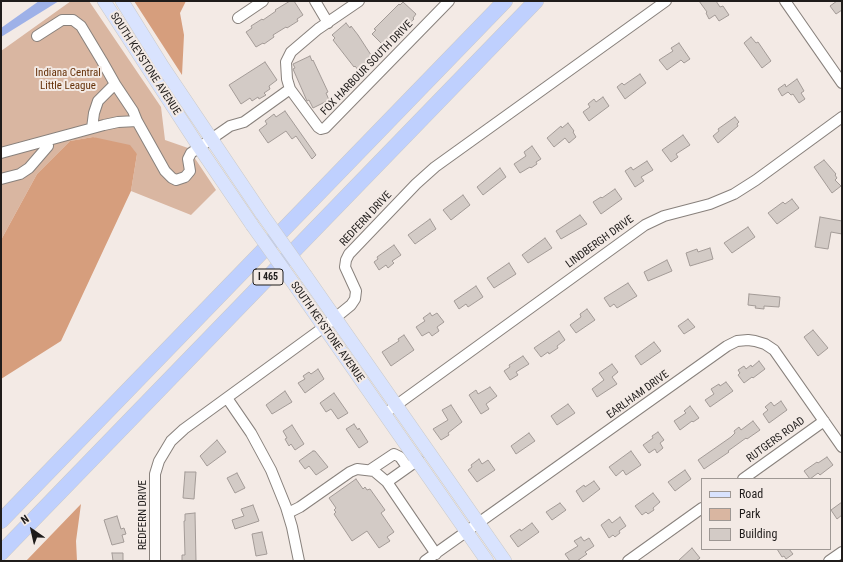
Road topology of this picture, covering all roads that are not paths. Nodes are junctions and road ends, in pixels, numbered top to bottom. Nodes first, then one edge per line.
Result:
1 (122, 1) edge
2 (263, 1) edge
3 (315, 1) edge
4 (359, 1) edge
5 (449, 1) edge
6 (505, 1) edge
7 (536, 1) edge
8 (666, 1) edge
9 (785, 1) edge
10 (106, 3) edge
11 (238, 18) dead end
12 (328, 23) junction
13 (36, 36) dead end
14 (842, 83) edge
15 (115, 84) junction
16 (290, 88) junction
17 (842, 117) edge
18 (137, 121) junction
19 (92, 128) junction
20 (211, 139) junction
21 (47, 141) junction
22 (199, 147) junction
23 (1, 153) edge
24 (1, 179) edge
25 (335, 318) junction
26 (324, 327) junction
27 (227, 398) junction
28 (396, 405) junction
29 (385, 413) junction
30 (824, 421) junction
31 (842, 447) edge
32 (412, 464) junction
33 (370, 470) junction
34 (744, 478) edge
35 (387, 482) junction
36 (701, 509) edge
37 (288, 513) junction
38 (1, 521) edge
39 (479, 524) junction
40 (467, 532) junction
41 (842, 552) edge
42 (1, 553) edge
43 (436, 554) junction
44 (155, 561) edge
45 (299, 561) edge
46 (425, 561) edge
47 (487, 561) edge
48 (505, 561) edge
49 (628, 561) edge
50 (829, 561) edge

1 - 20 main road, SOUTH KEYSTONE AVENUE
2 - 11 street
3 - 12 street
4 - 12 street
5 - 16 street, FOX HARBOUR SOUTH DRIVE
6 - 38 highway, I 465
7 - 42 highway, I 465
8 - 25 street, REDFERN DRIVE
9 - 14 street
10 - 22 main road, SOUTH KEYSTONE AVENUE
12 - 16 street
13 - 15 street
15 - 18 street
15 - 19 street
16 - 20 street
17 - 28 street, LINDBERGH DRIVE
18 - 19 street
18 - 22 street
19 - 21 street
20 - 22 street
20 - 25 main road, SOUTH KEYSTONE AVENUE, bridge
21 - 23 street
21 - 24 street
22 - 26 main road, SOUTH KEYSTONE AVENUE, bridge
25 - 26 street, REDFERN DRIVE
25 - 28 main road, SOUTH KEYSTONE AVENUE
26 - 27 street, REDFERN DRIVE
26 - 29 main road, SOUTH KEYSTONE AVENUE
27 - 37 street
27 - 44 street, REDFERN DRIVE
28 - 29 street, LINDBERGH DRIVE
28 - 39 main road, SOUTH KEYSTONE AVENUE
29 - 32 main road, SOUTH KEYSTONE AVENUE
30 - 31 street, EARLHAM DRIVE
30 - 34 street, RUTGERS ROAD
30 - 39 street, EARLHAM DRIVE
32 - 33 street
32 - 35 street
32 - 40 main road, SOUTH KEYSTONE AVENUE
33 - 35 street
33 - 37 street
35 - 43 street
36 - 49 street
37 - 45 street
39 - 40 street, EARLHAM DRIVE
39 - 48 main road, SOUTH KEYSTONE AVENUE
40 - 43 street, EARLHAM DRIVE
40 - 47 main road, SOUTH KEYSTONE AVENUE
41 - 50 street
43 - 46 street, EARLHAM DRIVE

